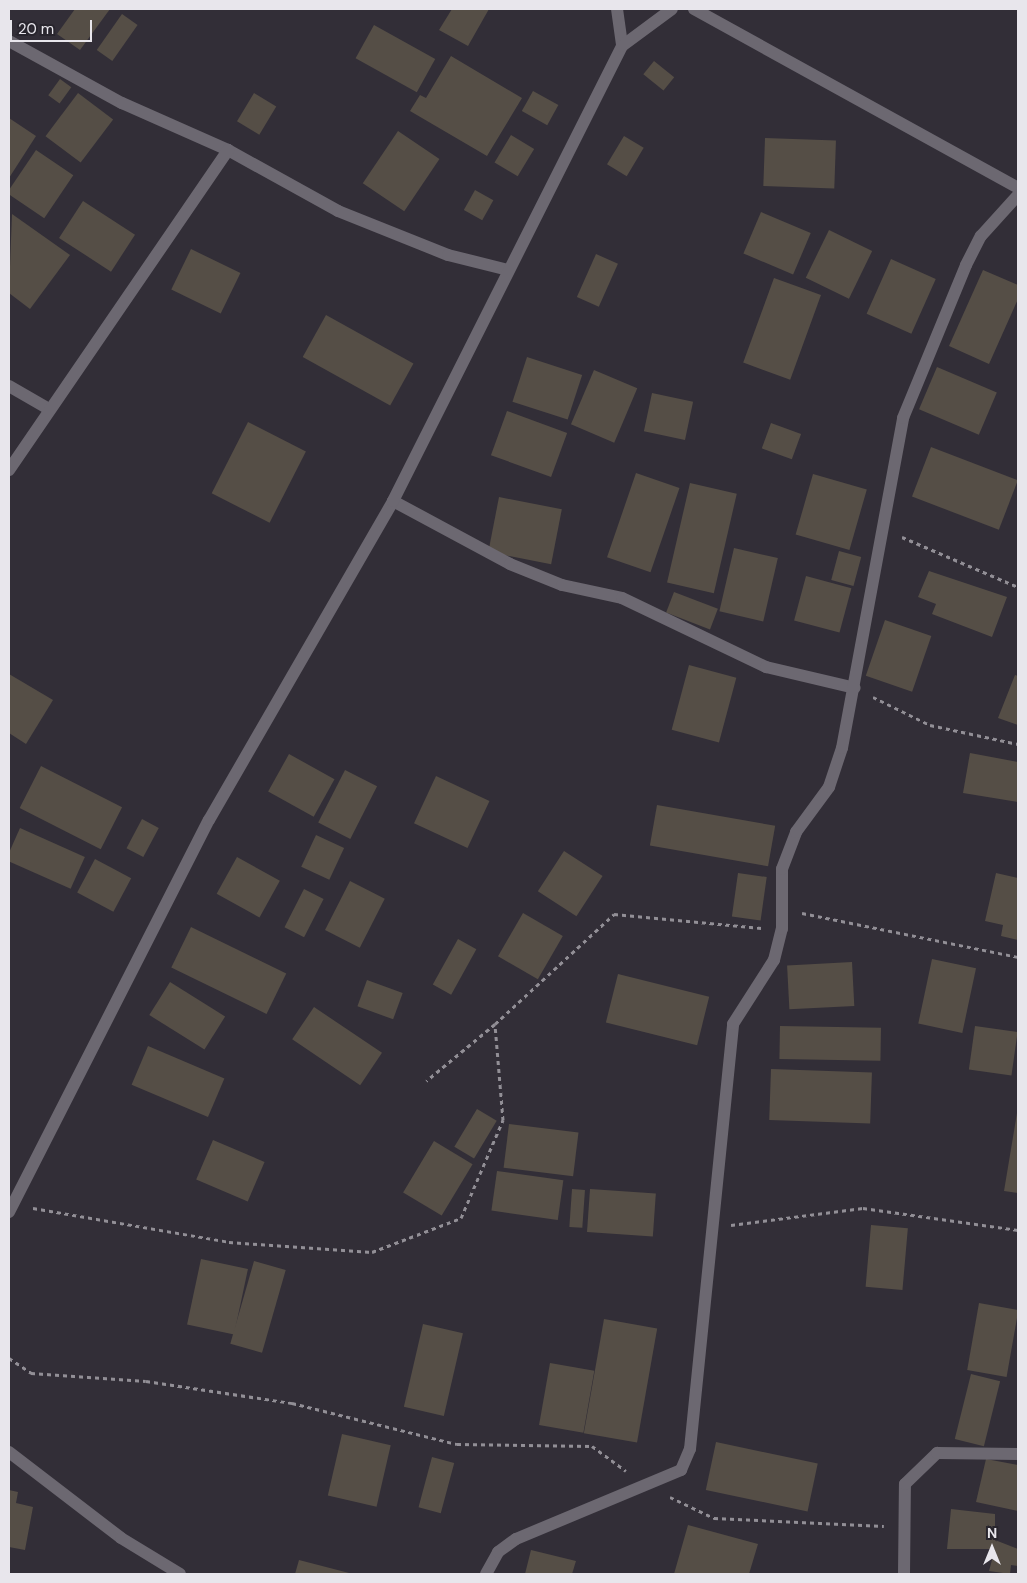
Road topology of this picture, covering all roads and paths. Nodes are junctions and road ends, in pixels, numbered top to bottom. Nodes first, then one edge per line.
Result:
1 (617, 9) edge
2 (672, 9) edge
3 (694, 9) edge
4 (9, 41) edge
5 (622, 46) junction
6 (228, 150) junction
7 (1018, 188) edge
8 (1018, 195) edge
9 (508, 270) junction
10 (9, 386) edge
11 (49, 409) junction
12 (9, 470) edge
13 (393, 502) junction
14 (883, 529) junction
15 (1018, 587) edge
16 (855, 688) junction
17 (1018, 744) edge
18 (782, 909) junction
19 (782, 930) junction
20 (1018, 957) edge
21 (495, 1024) junction
22 (426, 1081) dead end
23 (11, 1208) edge
24 (711, 1228) junction
25 (1018, 1230) edge
26 (9, 1358) edge
27 (9, 1452) edge
28 (1018, 1454) edge
29 (647, 1487) junction
30 (905, 1526) junction
31 (180, 1574) edge
32 (486, 1574) edge
33 (904, 1574) edge

1 - 5 street
2 - 5 street
3 - 7 street
4 - 6 street
5 - 9 street
6 - 9 street
6 - 11 street
8 - 14 street
9 - 13 street
10 - 11 street
11 - 12 street
13 - 16 street
13 - 23 street
14 - 15 path
14 - 16 street
16 - 17 path
16 - 18 street
18 - 19 street
18 - 20 path
19 - 21 path
19 - 24 street
21 - 22 path
21 - 23 path
24 - 25 path
24 - 29 street
26 - 29 path
27 - 31 street
28 - 30 street
29 - 30 path
29 - 32 street
30 - 33 street

